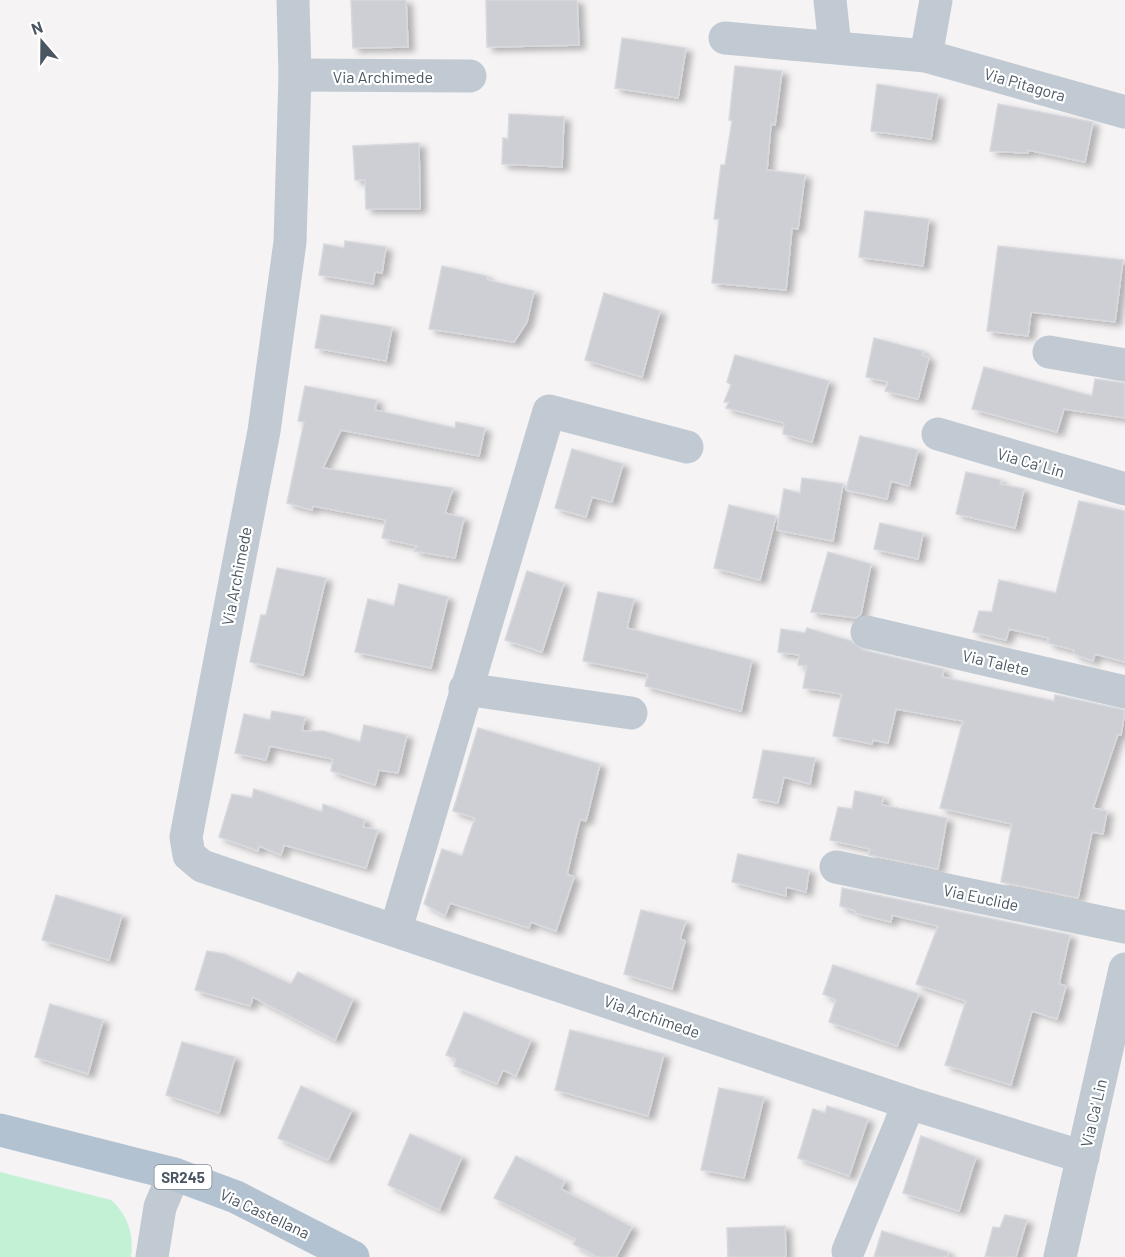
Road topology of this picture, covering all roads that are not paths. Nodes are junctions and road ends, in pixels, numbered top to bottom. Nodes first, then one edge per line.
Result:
1 (293, 0) edge
2 (830, 0) edge
3 (936, 0) edge
4 (725, 38) dead end
5 (834, 47) junction
6 (926, 56) junction
7 (295, 75) junction
8 (470, 76) dead end
9 (1125, 112) edge
10 (1049, 352) dead end
11 (1125, 365) edge
12 (938, 434) dead end
13 (687, 447) dead end
14 (1125, 489) edge
15 (867, 632) dead end
16 (465, 689) junction
17 (1125, 692) edge
18 (627, 724) dead end
19 (837, 867) dead end
20 (1125, 927) edge
21 (396, 929) junction
22 (1125, 969) edge
23 (909, 1103) junction
24 (0, 1130) edge
25 (1083, 1157) junction
26 (174, 1174) junction
27 (848, 1251) dead end
28 (152, 1257) edge
29 (353, 1257) edge
30 (1060, 1257) edge

1 - 7 street, Via Archimede
2 - 5 street
3 - 6 street
4 - 5 street, Via Pitagora
5 - 6 street, Via Pitagora
6 - 9 street, Via Pitagora
7 - 8 street, Via Archimede
7 - 21 street, Via Archimede
10 - 11 street
12 - 14 street, Via Ca' Lin
13 - 16 street
15 - 17 street, Via Talete
16 - 18 street
16 - 21 street
19 - 20 street, Via Euclide
21 - 23 street, Via Archimede
22 - 25 street, Via Ca' Lin
23 - 25 street, Via Archimede
23 - 27 street
24 - 26 main road, Via Castellana / SR245
25 - 30 street, Via Ca' Lin
26 - 28 street
26 - 29 main road, Via Castellana / SR245

